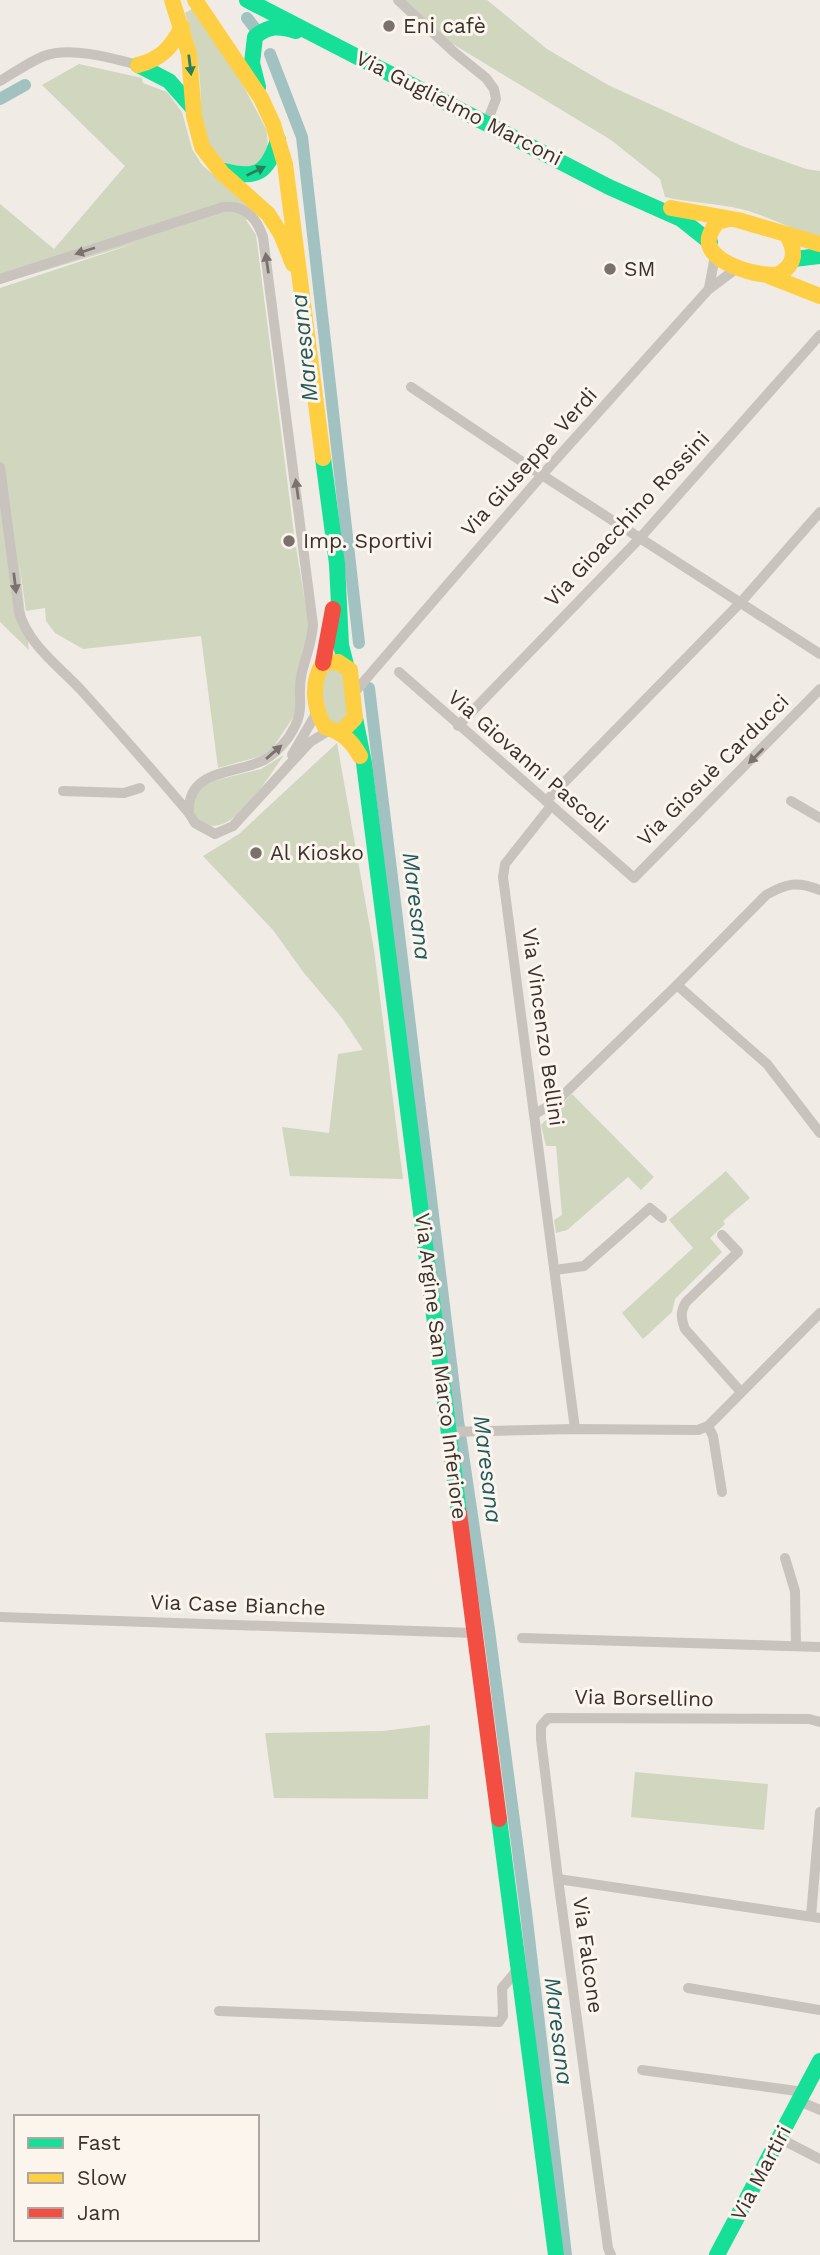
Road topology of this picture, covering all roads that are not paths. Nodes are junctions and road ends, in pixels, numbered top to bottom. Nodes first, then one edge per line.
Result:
1 (195, 0) edge
2 (247, 0) edge
3 (398, 0) edge
4 (171, 4) edge
5 (183, 27) junction
6 (335, 44) junction
7 (138, 65) junction
8 (0, 80) edge
9 (261, 98) junction
10 (194, 110) junction
11 (487, 122) junction
12 (278, 140) junction
13 (218, 169) junction
14 (648, 205) junction
15 (729, 219) junction
16 (787, 235) junction
17 (820, 244) edge
18 (712, 249) junction
19 (820, 256) edge
20 (793, 260) junction
21 (737, 268) junction
22 (769, 276) junction
23 (0, 279) edge
24 (301, 283) junction
25 (708, 290) junction
26 (814, 293) edge
27 (820, 335) edge
28 (411, 387) dead end
29 (0, 467) edge
30 (542, 475) junction
31 (820, 512) edge
32 (640, 538) junction
33 (338, 579) junction
34 (741, 602) junction
35 (820, 654) edge
36 (380, 661) junction
37 (323, 663) junction
38 (348, 667) junction
39 (399, 672) dead end
40 (820, 688) edge
41 (353, 694) junction
42 (317, 712) junction
43 (355, 718) junction
44 (458, 726) junction
45 (336, 731) junction
46 (364, 763) junction
47 (284, 769) junction
48 (140, 788) dead end
49 (63, 791) dead end
50 (791, 801) dead end
51 (549, 804) junction
52 (189, 813) junction
53 (820, 818) edge
54 (634, 878) joint
55 (820, 890) edge
56 (677, 985) junction
57 (535, 1114) junction
58 (820, 1133) edge
59 (662, 1218) dead end
60 (722, 1235) dead end
61 (555, 1270) junction
62 (820, 1313) edge
63 (741, 1392) junction
64 (708, 1426) junction
65 (575, 1429) junction
66 (451, 1432) junction
67 (722, 1492) dead end
68 (785, 1558) dead end
69 (0, 1617) edge
70 (474, 1633) junction
71 (522, 1638) dead end
72 (796, 1646) junction
73 (820, 1647) edge
74 (820, 1722) edge
75 (820, 1811) edge
76 (558, 1880) junction
77 (816, 1917) edge
78 (518, 1969) junction
79 (688, 1988) dead end
80 (820, 2010) edge
81 (219, 2011) dead end
82 (820, 2061) edge
83 (642, 2070) dead end
84 (802, 2096) junction
85 (820, 2110) edge
86 (779, 2138) junction
87 (820, 2159) edge
88 (556, 2255) edge
89 (611, 2255) edge
90 (717, 2255) edge

1 - 9 street
2 - 6 street, Via Guglielmo Marconi
3 - 11 street
4 - 5 street
5 - 7 street
5 -> 10 street
6 - 9 street
6 - 11 street, Via Guglielmo Marconi
7 - 8 street
7 - 10 street
9 - 12 street, Via Argine San Marco Inferiore
10 - 13 street
11 - 14 street, Via Guglielmo Marconi
13 -> 12 street
12 - 24 street, Via Argine San Marco Inferiore
13 - 24 street
14 - 15 street, Via Guglielmo Marconi
14 - 18 street, Via Guglielmo Marconi
15 - 16 street, Via Guglielmo Marconi
15 - 18 street
16 - 17 street, Via Guglielmo Marconi
16 - 20 street
18 - 21 street, Via Guglielmo Marconi
18 - 25 street
19 - 20 street
20 - 22 street
20 - 26 street
21 - 22 street, Via Guglielmo Marconi
21 - 25 street, Via Giuseppe Verdi
22 - 26 street
52 -> 23 street
24 - 33 street, Via Argine San Marco Inferiore
25 - 30 street, Via Giuseppe Verdi
27 - 32 street, Via Gioacchino Rossini
28 - 30 street
29 -> 52 street
30 - 32 street
30 - 36 street, Via Giuseppe Verdi
31 - 34 street, Via Vincenzo Bellini
32 - 34 street
32 - 44 street, Via Gioacchino Rossini
33 - 37 street, Via Argine San Marco Inferiore
33 - 38 street, Via Argine San Marco Inferiore
34 - 35 street
34 - 51 street, Via Vincenzo Bellini
36 - 38 street
36 - 41 street, Via Giuseppe Verdi
37 - 38 street
37 - 42 street, Via Argine San Marco Inferiore
38 - 41 street, Via Argine San Marco Inferiore
39 - 44 street, Via Giovanni Pascoli
40 -> 54 street, Via Giosuè Carducci
41 - 43 street, Via Argine San Marco Inferiore
42 - 45 street, Via Argine San Marco Inferiore
42 - 47 street
43 - 45 street
43 - 46 street, Via Argine San Marco Inferiore
44 - 51 street, Via Giovanni Pascoli
45 - 46 street, Via Argine San Marco Inferiore
45 - 47 street
46 - 66 street, Via Argine San Marco Inferiore
47 - 52 street
48 - 49 street
50 - 53 street
51 - 54 street, Via Giovanni Pascoli
51 - 57 street, Via Vincenzo Bellini
55 - 56 street
56 - 57 street
56 - 58 street
57 - 61 street, Via Vincenzo Bellini
59 - 61 street
60 - 63 street
61 - 65 street, Via Vincenzo Bellini
62 - 63 street
63 - 64 street
64 - 65 street
64 - 67 street
65 - 66 street
66 - 70 street, Via Argine San Marco Inferiore
68 - 72 street
69 - 70 street, Via Case Bianche
70 - 78 street, Via Argine San Marco Inferiore
71 - 72 street
72 - 73 street
74 - 76 street, Via Borsellino
75 - 77 street
76 - 77 street, Via Falcone
76 - 89 street, Via Falcone
78 - 81 street
78 - 88 street, Via Argine San Marco Inferiore
79 - 80 street
82 - 84 street, Via Martiri
83 - 84 street
84 - 85 street
84 - 86 street, Via Martiri
86 - 87 street
86 - 90 street, Via Martiri

